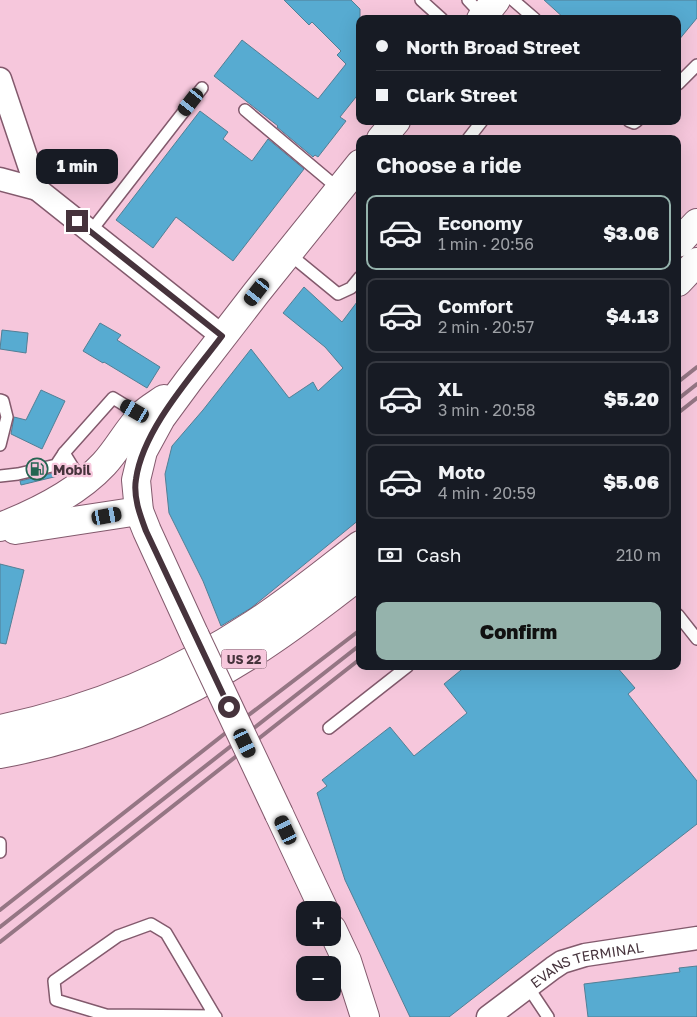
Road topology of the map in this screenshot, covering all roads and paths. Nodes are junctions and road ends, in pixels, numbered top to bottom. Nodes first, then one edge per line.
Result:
1 (421, 0) edge
2 (513, 0) edge
3 (438, 15) edge
4 (530, 15) edge
5 (697, 65) edge
6 (0, 79) edge
7 (681, 81) edge
8 (202, 88) dead end
9 (245, 110) dead end
10 (393, 125) edge
11 (479, 125) edge
12 (384, 135) edge
13 (471, 135) edge
14 (356, 169) edge
15 (0, 179) edge
16 (37, 189) junction
17 (339, 189) junction
18 (697, 223) edge
19 (91, 231) junction
20 (681, 240) edge
21 (288, 253) junction
22 (697, 262) edge
23 (681, 279) edge
24 (356, 282) edge
25 (222, 336) junction
26 (188, 380) junction
27 (0, 400) edge
28 (142, 415) junction
29 (0, 445) edge
30 (64, 453) junction
31 (0, 476) edge
32 (82, 482) junction
33 (139, 511) junction
34 (0, 529) edge
35 (356, 548) edge
36 (356, 578) edge
37 (681, 619) edge
38 (697, 639) edge
39 (403, 670) edge
40 (0, 728) edge
41 (329, 728) dead end
42 (0, 754) edge
43 (0, 843) edge
44 (0, 852) edge
45 (320, 901) edge
46 (697, 938) edge
47 (339, 946) edge
48 (528, 987) junction
49 (216, 1016) edge
50 (365, 1017) edge
51 (488, 1017) edge
52 (548, 1017) edge

1 - 3 lane
2 - 4 lane
5 - 7 lane
6 - 16 street
8 - 19 lane
9 - 17 lane
10 - 12 main road
11 - 13 lane
14 - 17 main road
15 - 16 street
16 - 19 street
17 - 21 main road
18 - 20 main road
19 - 25 street
21 - 24 lane
21 - 25 main road
22 - 23 main road
25 - 26 main road
26 - 28 main road
26 - 33 main road
27 - 29 lane
28 - 30 lane
28 - 32 main road
30 - 31 lane
30 - 32 lane
32 - 34 main road
33 - 34 main road
33 - 45 main road, bridge
35 - 40 main road, US 22
36 - 42 main road, US 22
37 - 38 lane
39 - 41 lane
43 - 44 lane
46 - 48 street, EVANS TERMINAL
47 - 50 main road
48 - 51 street, EVANS TERMINAL
48 - 52 lane
49 - 49 lane

